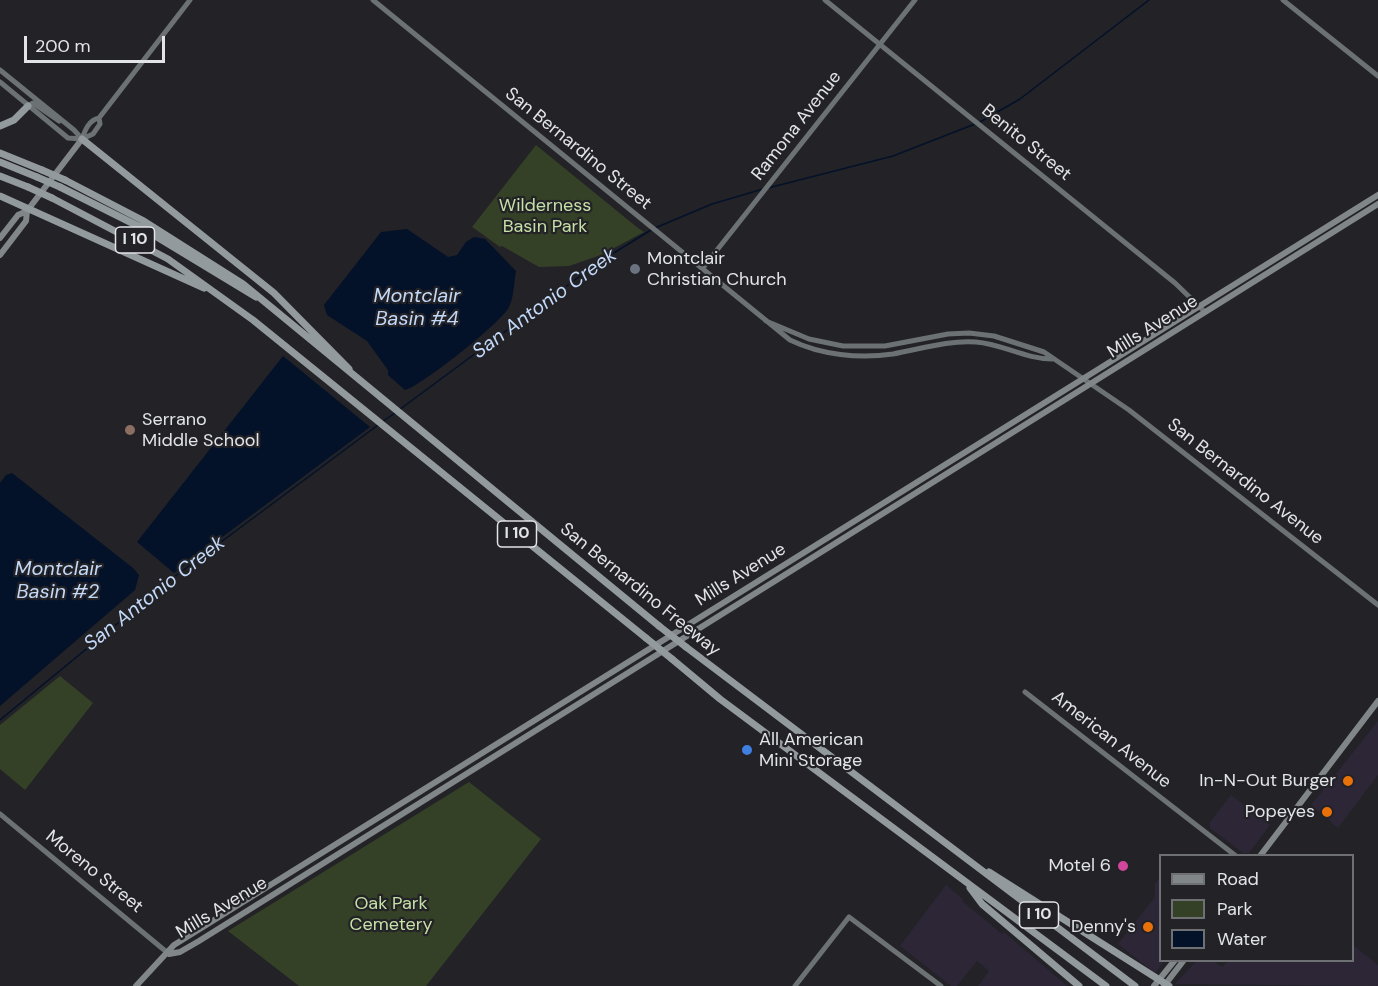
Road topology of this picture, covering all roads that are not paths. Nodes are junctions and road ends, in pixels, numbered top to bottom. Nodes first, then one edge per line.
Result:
1 (190, 0) edge
2 (373, 0) edge
3 (825, 0) edge
4 (915, 0) edge
5 (1283, 0) edge
6 (880, 44) junction
7 (0, 70) edge
8 (1378, 76) edge
9 (0, 82) edge
10 (28, 106) junction
11 (66, 124) junction
12 (0, 126) edge
13 (82, 140) junction
14 (0, 153) edge
15 (0, 162) edge
16 (0, 176) edge
17 (1378, 195) edge
18 (0, 196) edge
19 (1378, 204) edge
20 (27, 210) junction
21 (0, 238) edge
22 (0, 255) edge
23 (702, 269) junction
24 (212, 291) junction
25 (267, 302) junction
26 (1199, 306) junction
27 (1205, 312) junction
28 (765, 321) junction
29 (1052, 358) junction
30 (356, 378) junction
31 (1085, 378) junction
32 (1093, 383) junction
33 (1378, 605) edge
34 (1025, 692) dead end
35 (1378, 701) edge
36 (0, 814) edge
37 (943, 843) junction
38 (1235, 854) edge
39 (1261, 854) edge
40 (292, 873) junction
41 (296, 880) junction
42 (965, 882) junction
43 (999, 907) junction
44 (169, 954) junction
45 (1174, 962) edge
46 (1182, 962) edge
47 (1164, 984) edge
48 (136, 986) edge
49 (795, 986) edge
50 (941, 986) edge
51 (1079, 986) edge
52 (1106, 986) edge
53 (1112, 986) edge
54 (1135, 986) edge
55 (1154, 986) edge

1 - 13 street
2 - 23 street, San Bernardino Street
3 - 6 street, Benito Street
4 - 6 street, Ramona Avenue
5 - 8 street
6 - 23 street, Ramona Avenue
6 - 26 street, Benito Street
7 - 11 street
9 - 10 street
10 - 11 street
10 - 12 highway
10 - 13 street
11 - 13 street
13 - 20 main road
13 - 30 highway
14 - 25 highway, San Bernardino Freeway / I 10, bridge
15 - 25 highway, bridge
16 - 24 highway, San Bernardino Freeway / I 10, bridge
17 - 26 main road, Mills Avenue
18 - 20 highway
19 - 27 main road, Mills Avenue
20 - 21 main road
20 - 22 main road
20 - 24 highway
23 - 28 street, San Bernardino Street
24 - 42 highway, San Bernardino Freeway / I 10, bridge
25 - 30 highway, San Bernardino Freeway / I 10
26 - 27 street, Benito Street
26 - 31 main road, Mills Avenue
27 - 32 main road, Mills Avenue
28 - 29 street, San Bernardino Street
28 - 29 street, San Bernardino Street
29 - 31 street, San Bernardino Street
30 - 37 highway, San Bernardino Freeway / I 10, bridge
31 - 32 street, San Bernardino Street
31 - 40 main road, Mills Avenue
32 - 33 street, San Bernardino Avenue
32 - 41 main road, Mills Avenue
34 - 38 street, American Avenue
35 - 39 main road
36 - 44 street, Moreno Street
37 - 47 highway
37 - 54 highway, San Bernardino Freeway / I 10
40 - 41 main road
40 - 44 main road, Mills Avenue
41 - 44 main road, Mills Avenue
42 - 43 highway, San Bernardino Freeway / I 10
42 - 51 highway
43 - 52 highway, San Bernardino Freeway / I 10
43 - 53 highway
44 - 48 main road
45 - 47 main road
46 - 47 main road
47 - 55 main road
49 - 50 street

